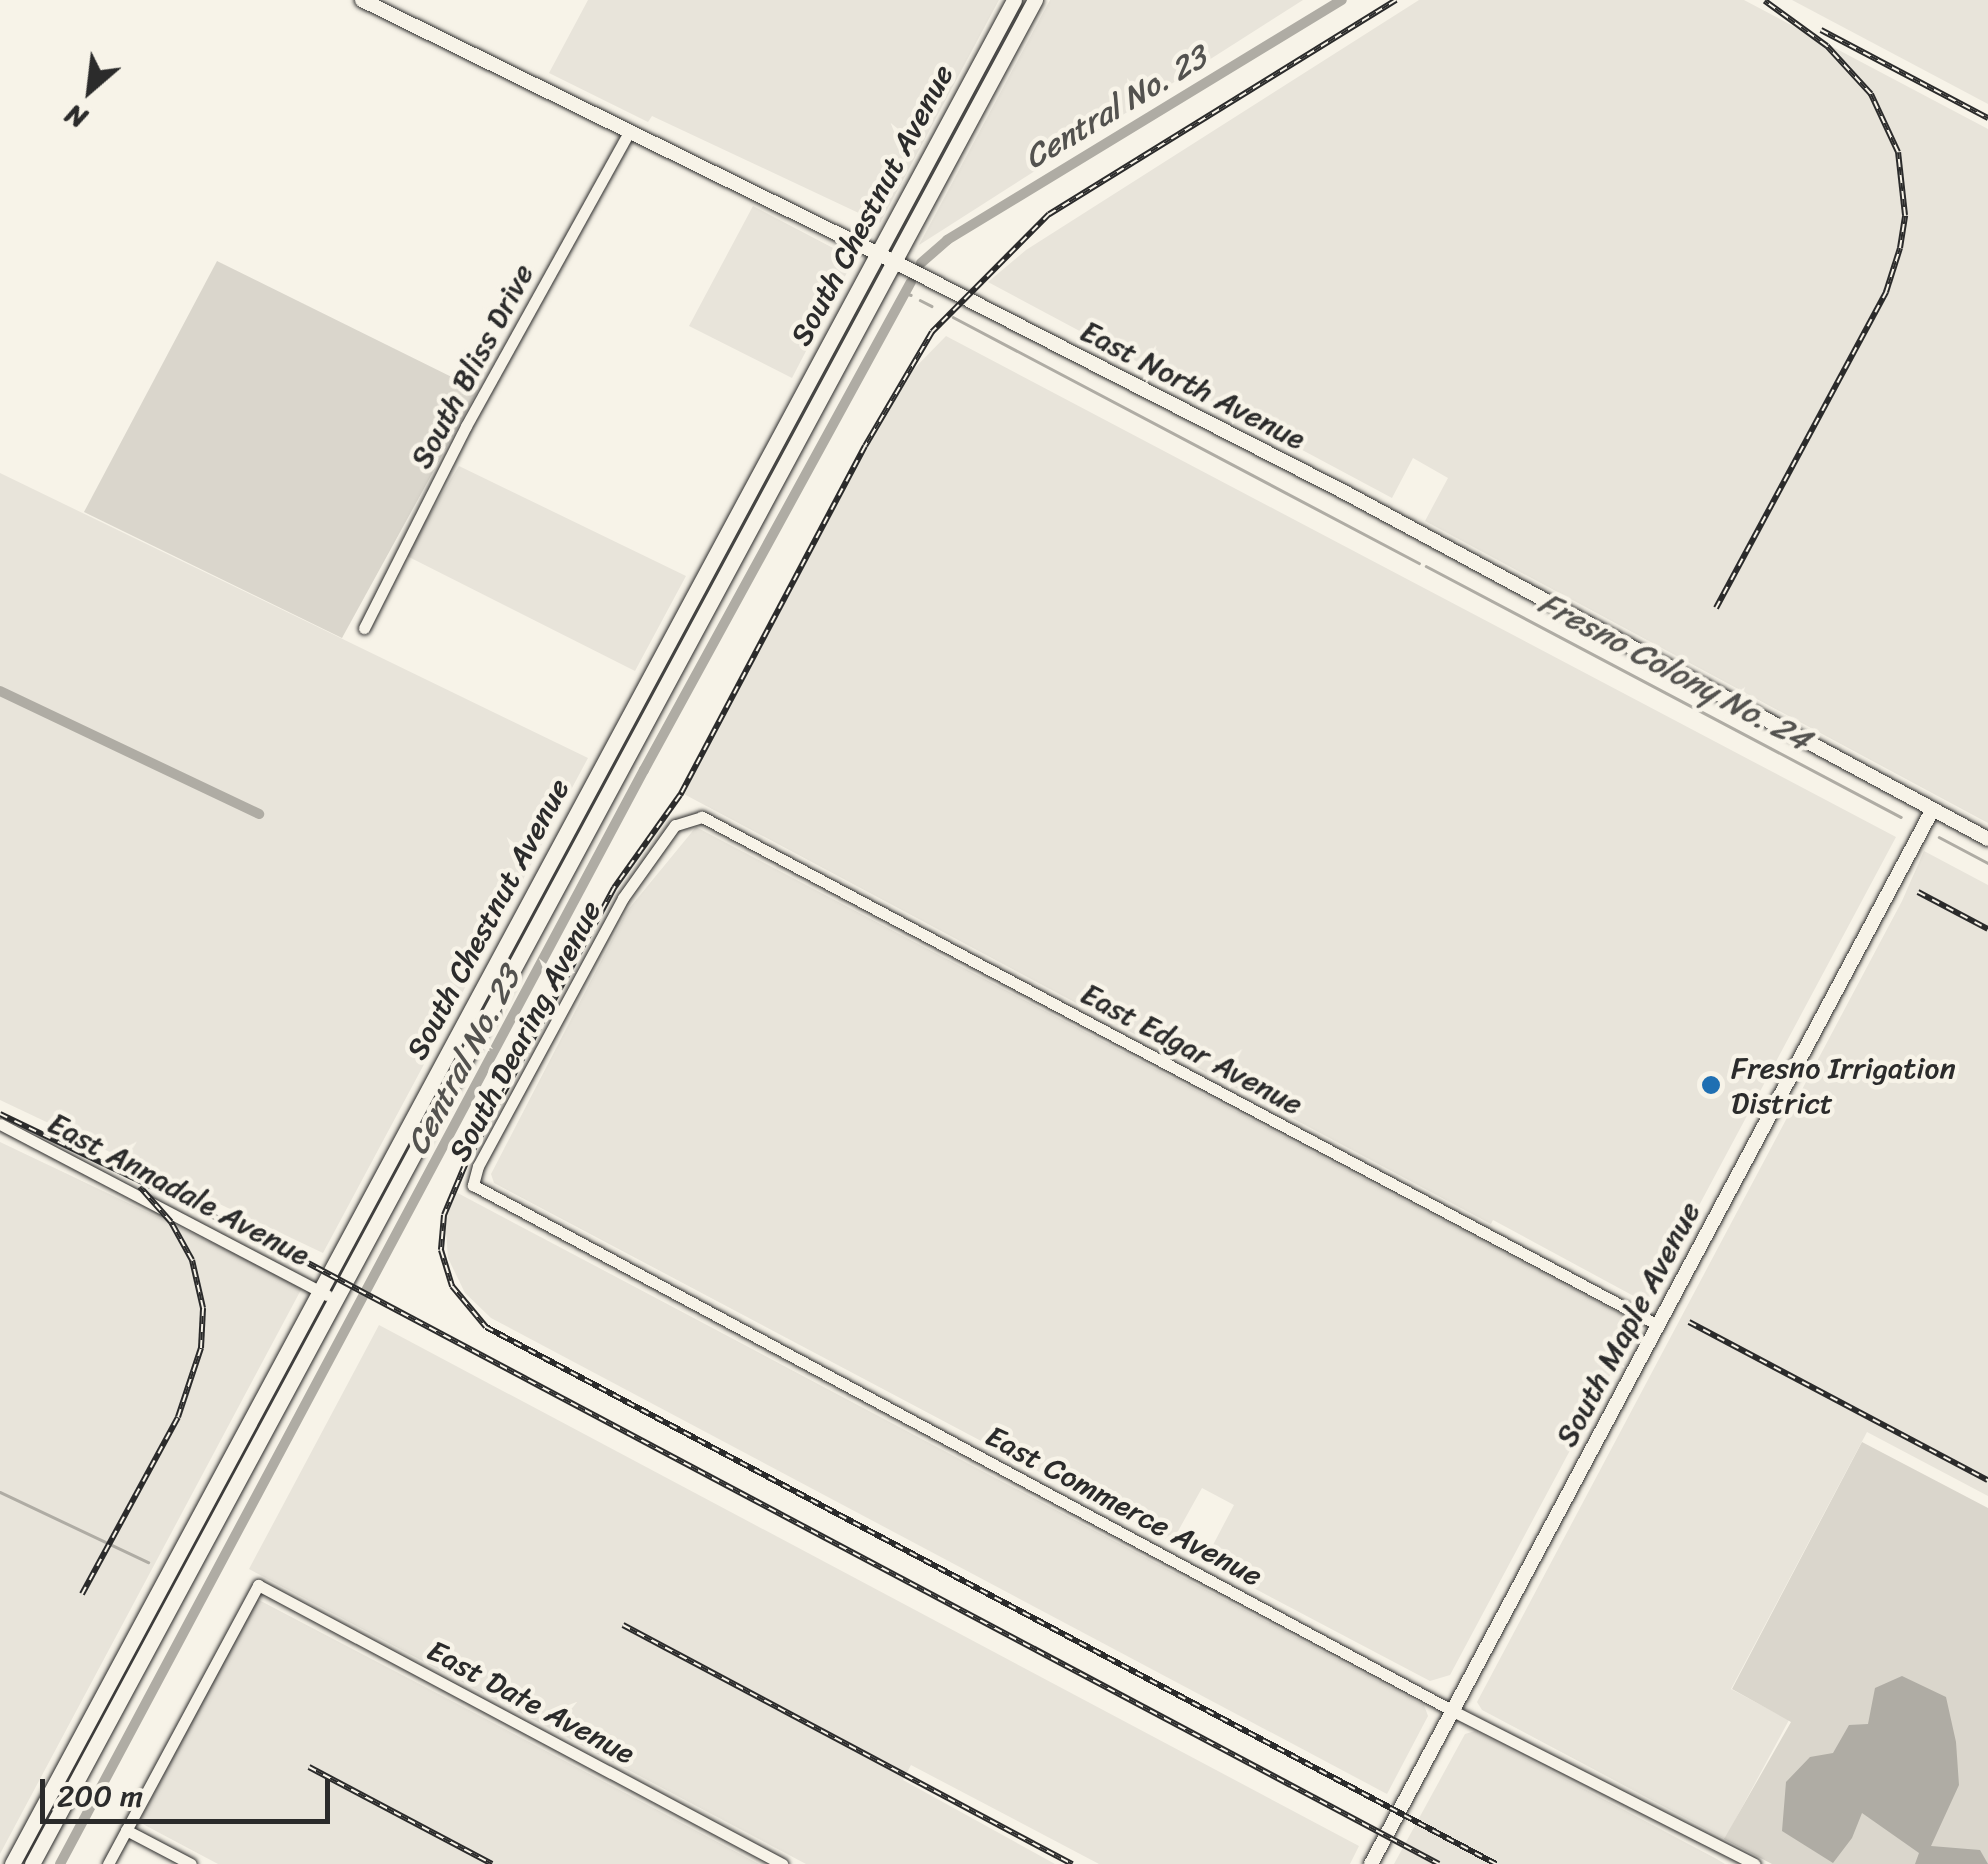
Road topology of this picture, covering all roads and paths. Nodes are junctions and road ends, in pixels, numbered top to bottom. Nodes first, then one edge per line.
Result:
1 (362, 0) edge
2 (1014, 0) edge
3 (1035, 0) edge
4 (630, 130) junction
5 (877, 252) junction
6 (900, 264) junction
7 (364, 628) dead end
8 (602, 764) junction
9 (618, 772) junction
10 (1933, 810) junction
11 (702, 816) joint
12 (1988, 839) edge
13 (0, 1124) edge
14 (473, 1185) joint
15 (320, 1292) junction
16 (335, 1300) junction
17 (1658, 1325) junction
18 (1453, 1711) junction
19 (126, 1830) junction
20 (12, 1864) edge
21 (32, 1864) edge
22 (108, 1864) edge
23 (191, 1864) edge
24 (782, 1864) edge
25 (1372, 1864) edge
26 (1754, 1864) edge

1 - 4 street, East North Avenue
2 - 5 main road, South Chestnut Avenue
3 - 6 main road, South Chestnut Avenue
4 - 5 street, East North Avenue
4 - 7 street, South Bliss Drive
5 - 6 street, East North Avenue
5 - 8 main road, South Chestnut Avenue
6 - 9 main road, South Chestnut Avenue
6 - 10 street, East North Avenue
8 - 9 main road
8 - 15 main road, South Chestnut Avenue
9 - 16 main road, South Chestnut Avenue
10 - 12 street, East North Avenue
10 - 17 street, South Maple Avenue
11 - 14 street, South Dearing Avenue
11 - 17 street, East Edgar Avenue
13 - 15 street, East Annadale Avenue
14 - 18 street, East Commerce Avenue
15 - 16 street, East Annadale Avenue
15 - 20 main road, South Chestnut Avenue
16 - 21 main road, South Chestnut Avenue
17 - 18 street, South Maple Avenue
18 - 25 street, South Maple Avenue
18 - 26 street, East Commerce Avenue
19 - 22 street
19 - 23 street
19 - 24 street, East Date Avenue

